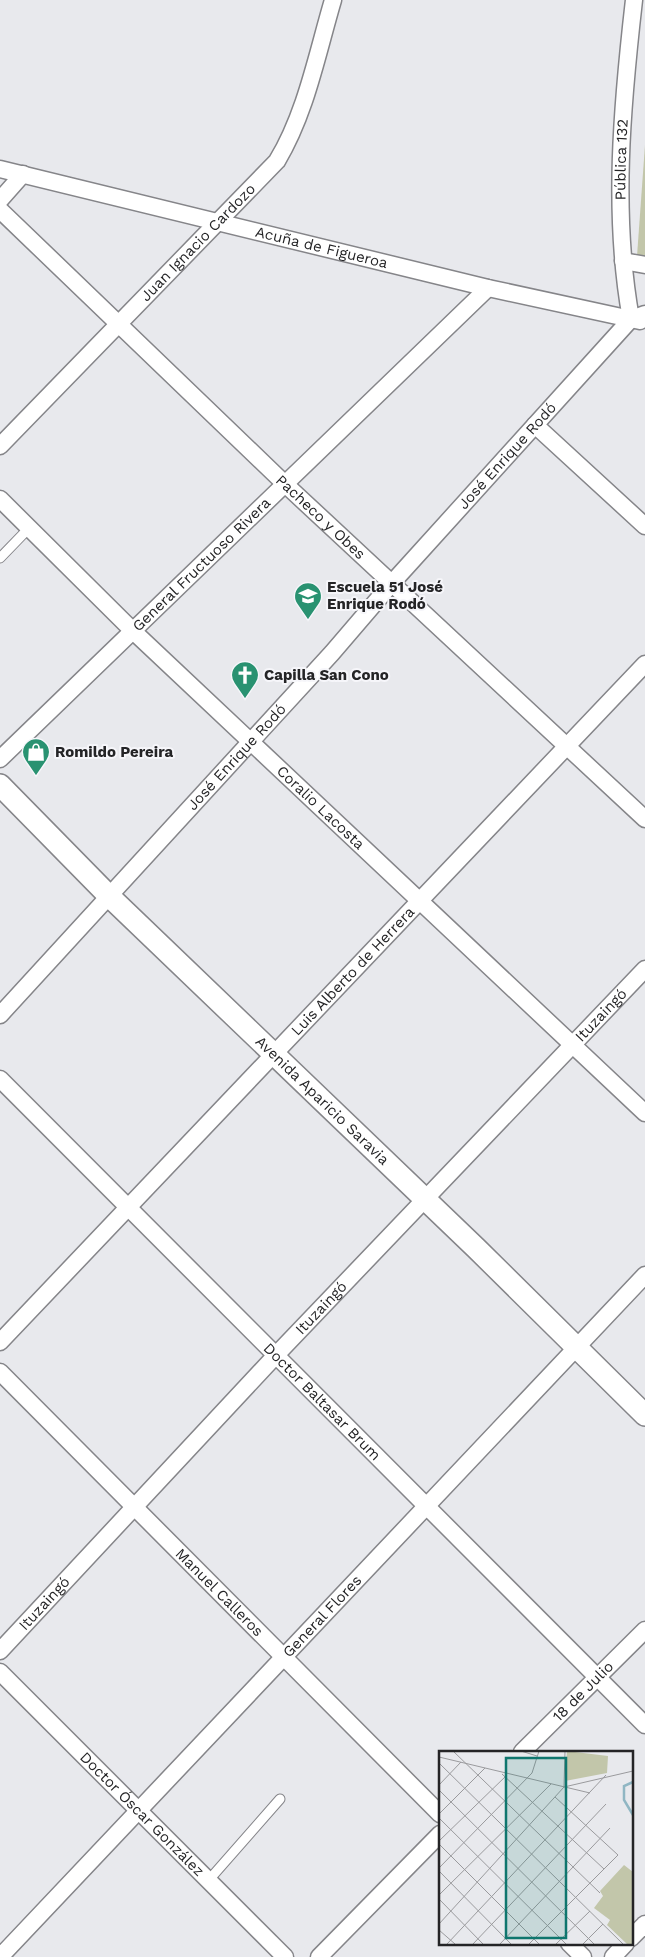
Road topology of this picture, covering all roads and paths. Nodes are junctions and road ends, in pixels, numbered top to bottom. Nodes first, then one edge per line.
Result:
1 (333, 0) edge
2 (634, 0) edge
3 (0, 169) edge
4 (23, 174) junction
5 (0, 200) edge
6 (0, 210) edge
7 (218, 222) junction
8 (622, 261) junction
9 (645, 266) edge
10 (488, 288) junction
11 (640, 318) edge
12 (117, 324) junction
13 (535, 425) junction
14 (0, 446) edge
15 (285, 484) junction
16 (0, 499) edge
17 (645, 526) edge
18 (29, 528) junction
19 (0, 558) edge
20 (392, 583) junction
21 (132, 630) junction
22 (645, 664) edge
23 (251, 742) junction
24 (567, 747) junction
25 (0, 758) edge
26 (0, 785) edge
27 (645, 819) edge
28 (109, 896) junction
29 (422, 901) junction
30 (645, 969) edge
31 (0, 1015) edge
32 (574, 1044) junction
33 (274, 1055) junction
34 (0, 1079) edge
35 (645, 1113) edge
36 (425, 1200) junction
37 (127, 1207) junction
38 (645, 1275) edge
39 (0, 1342) edge
40 (576, 1348) junction
41 (277, 1354) junction
42 (0, 1372) edge
43 (645, 1415) edge
44 (425, 1506) junction
45 (135, 1508) junction
46 (645, 1630) edge
47 (0, 1651) edge
48 (284, 1657) junction
49 (0, 1672) edge
50 (597, 1678) junction
51 (645, 1725) edge
52 (523, 1751) edge
53 (280, 1799) dead end
54 (139, 1812) junction
55 (439, 1813) edge
56 (439, 1835) edge
57 (208, 1881) junction
58 (645, 1924) edge
59 (632, 1937) edge
60 (570, 1944) edge
61 (625, 1944) edge
62 (0, 1957) edge
63 (285, 1957) edge
64 (319, 1957) edge
65 (583, 1957) edge
66 (613, 1957) edge

1 - 7 street, Juan Ignacio Cardozo
2 - 8 street, Pública 132
3 - 4 street, Acuña de Figueroa
4 - 5 street
4 - 7 street, Acuña de Figueroa
6 - 12 street, Pacheco y Obes
7 - 10 street, Acuña de Figueroa
7 - 12 street, Juan Ignacio Cardozo
8 - 9 street
8 - 11 street, Pública 132
10 - 11 street, Acuña de Figueroa
10 - 15 street, General Fructuoso Rivera
11 - 13 street, José Enrique Rodó
12 - 14 street, Juan Ignacio Cardozo
12 - 15 street, Pacheco y Obes
13 - 17 street
13 - 20 street, José Enrique Rodó
15 - 20 street, Pacheco y Obes
15 - 21 street, General Fructuoso Rivera
16 - 18 street, Coralio Lacosta
18 - 19 lane
18 - 21 street, Coralio Lacosta
20 - 23 street, José Enrique Rodó
20 - 24 street, Pacheco y Obes
21 - 23 street, Coralio Lacosta
21 - 25 street, General Fructuoso Rivera
22 - 24 street, Luis Alberto de Herrera
23 - 28 street, José Enrique Rodó
23 - 29 street, Coralio Lacosta
24 - 27 street, Pacheco y Obes
24 - 29 street, Luis Alberto de Herrera
26 - 28 street, Avenida Aparicio Saravia
28 - 31 street, José Enrique Rodó
28 - 33 street, Avenida Aparicio Saravia
29 - 32 street, Coralio Lacosta
29 - 33 street, Luis Alberto de Herrera
30 - 32 street, Ituzaingó
32 - 35 street, Coralio Lacosta
32 - 36 street, Ituzaingó
33 - 36 street, Avenida Aparicio Saravia
33 - 37 street, Luis Alberto de Herrera
34 - 37 street, Doctor Baltasar Brum
36 - 40 street, Avenida Aparicio Saravia
36 - 41 street, Ituzaingó
37 - 39 street, Luis Alberto de Herrera
37 - 41 street, Doctor Baltasar Brum
38 - 40 street, General Flores
40 - 43 street, Avenida Aparicio Saravia
40 - 44 street, General Flores
41 - 44 street, Doctor Baltasar Brum
41 - 45 street, Ituzaingó
42 - 45 street, Manuel Calleros
44 - 48 street, General Flores
44 - 50 street, Doctor Baltasar Brum
45 - 47 street, Ituzaingó
45 - 48 street, Manuel Calleros
46 - 50 street, 18 de Julio
48 - 54 street, General Flores
48 - 55 street, Manuel Calleros
49 - 54 street, Doctor Óscar González
50 - 51 street, Doctor Baltasar Brum
50 - 52 street, 18 de Julio
53 - 57 lane
54 - 57 street, Doctor Óscar González
54 - 62 street, General Flores
56 - 64 street
57 - 63 street, Doctor Óscar González
58 - 59 street
60 - 65 street
61 - 66 street

